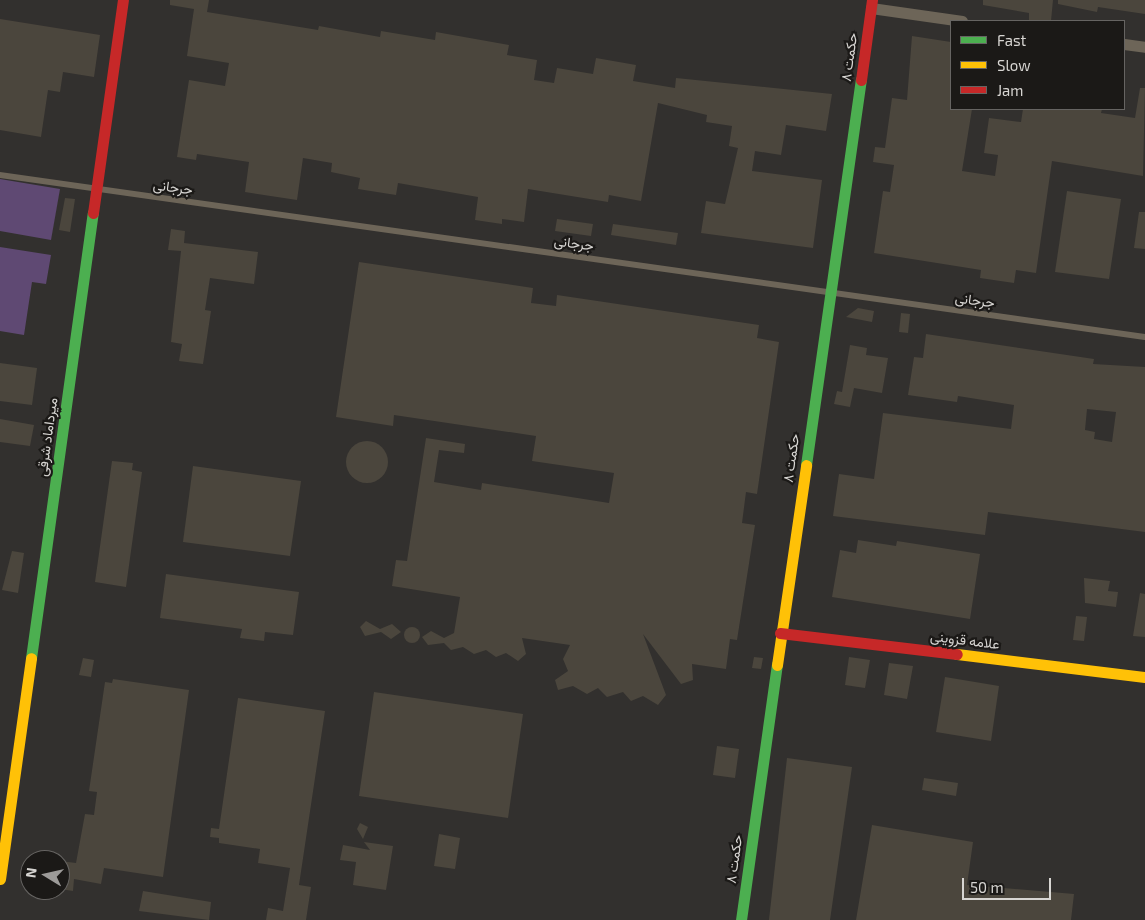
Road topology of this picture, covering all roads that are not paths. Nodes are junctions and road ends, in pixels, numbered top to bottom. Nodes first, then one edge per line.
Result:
1 (124, 0) edge
2 (872, 4) edge
3 (957, 20) edge
4 (1125, 44) edge
5 (1145, 47) edge
6 (0, 175) edge
7 (97, 188) junction
8 (830, 292) junction
9 (1145, 337) edge
10 (780, 633) junction
11 (1145, 677) edge
12 (0, 879) edge
13 (741, 920) edge

1 - 7 street, میرداماد شرقی
2 - 3 street
2 - 8 street, حکمت ۸
4 - 5 street
6 - 7 lane, جرجانی
7 - 8 lane, جرجانی
7 - 12 street, میرداماد شرقی
8 - 9 lane, جرجانی
8 - 10 street, حکمت ۸
10 - 11 street, علامه قزوینی
10 - 13 street, حکمت ۸

